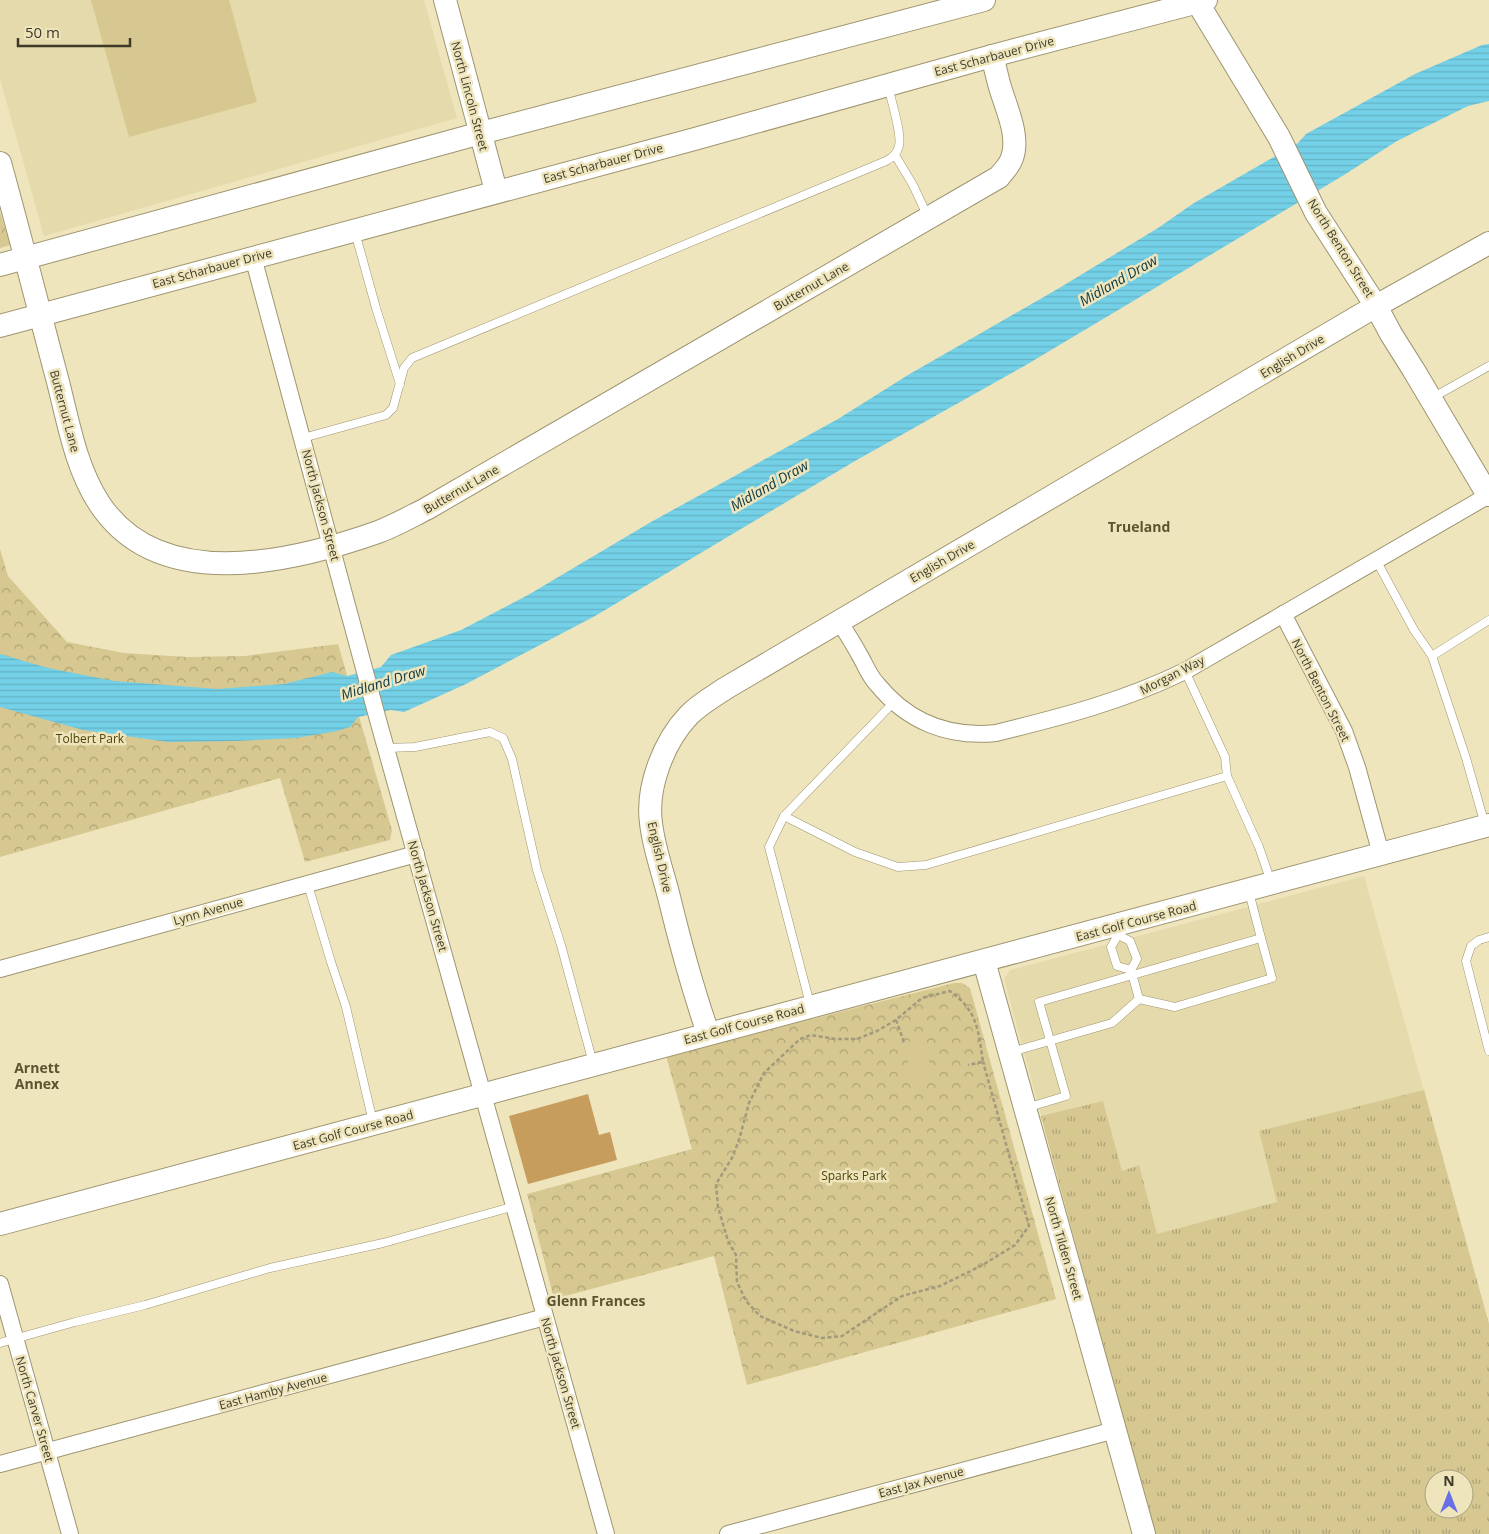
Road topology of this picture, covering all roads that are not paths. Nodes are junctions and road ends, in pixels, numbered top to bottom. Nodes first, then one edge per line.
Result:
1 (445, 0) edge
2 (984, 0) edge
3 (1200, 1) edge
4 (992, 56) junction
5 (887, 85) junction
6 (481, 133) junction
7 (895, 155) junction
8 (0, 163) edge
9 (496, 191) junction
10 (928, 218) junction
11 (354, 230) junction
12 (1489, 243) edge
13 (253, 257) junction
14 (26, 258) junction
15 (0, 265) edge
16 (1376, 306) junction
17 (40, 316) junction
18 (0, 326) edge
19 (1489, 366) edge
20 (400, 384) junction
21 (1430, 399) junction
22 (303, 438) junction
23 (1488, 495) edge
24 (332, 546) junction
25 (1376, 560) junction
26 (1283, 614) junction
27 (1489, 620) edge
28 (839, 621) junction
29 (1432, 656) junction
30 (1185, 671) junction
31 (894, 702) junction
32 (387, 748) junction
33 (1227, 776) junction
34 (784, 816) junction
35 (1487, 826) edge
36 (416, 854) junction
37 (1381, 854) junction
38 (308, 884) junction
39 (1272, 884) junction
40 (1248, 890) junction
41 (1116, 931) junction
42 (1489, 937) edge
43 (1261, 938) junction
44 (984, 961) junction
45 (0, 969) edge
46 (1132, 973) junction
47 (1139, 999) junction
48 (811, 1006) junction
49 (708, 1033) junction
50 (1050, 1040) junction
51 (1489, 1051) edge
52 (1009, 1053) junction
53 (593, 1065) junction
54 (484, 1095) junction
55 (1025, 1108) junction
56 (374, 1124) junction
57 (515, 1206) junction
58 (0, 1224) edge
59 (0, 1284) edge
60 (545, 1317) junction
61 (8, 1341) edge
62 (1115, 1430) junction
63 (47, 1451) junction
64 (0, 1464) edge
65 (70, 1534) edge
66 (606, 1534) edge
67 (728, 1534) edge
68 (1144, 1534) edge

1 - 6 street, North Lincoln Street
2 - 6 street
3 - 4 street, East Scharbauer Drive
3 - 16 street, North Benton Street
4 - 5 street, East Scharbauer Drive
4 - 10 street, Butternut Lane
5 - 7 lane
5 - 9 street, East Scharbauer Drive
6 - 9 street, North Lincoln Street
6 - 14 street
7 - 10 lane
7 - 20 lane
8 - 14 street, Butternut Lane
9 - 11 street, East Scharbauer Drive
10 - 24 street, Butternut Lane
11 - 13 street, East Scharbauer Drive
11 - 20 lane
12 - 16 street, English Drive
13 - 17 street, East Scharbauer Drive
13 - 22 street, North Jackson Street
14 - 15 street
14 - 17 street, Butternut Lane
16 - 21 street, North Benton Street
16 - 28 street, English Drive
17 - 18 street, East Scharbauer Drive
17 - 24 street, Butternut Lane
19 - 21 lane
20 - 22 lane
21 - 23 street, North Benton Street
22 - 24 street, North Jackson Street
23 - 25 street, Morgan Way
24 - 32 street, North Jackson Street
25 - 26 street, Morgan Way
25 - 29 lane
26 - 30 street, Morgan Way
26 - 37 street, North Benton Street
27 - 29 lane
28 - 31 street, Morgan Way
28 - 49 street, English Drive
29 - 35 lane
30 - 31 street, Morgan Way
30 - 33 lane
31 - 34 lane
32 - 36 street, North Jackson Street
32 - 53 lane
33 - 34 lane
33 - 39 lane
34 - 48 lane
35 - 37 street, East Golf Course Road
36 - 38 street, Lynn Avenue
36 - 54 street, North Jackson Street
37 - 39 street, East Golf Course Road
38 - 45 street, Lynn Avenue
38 - 56 lane
39 - 40 street, East Golf Course Road
40 - 41 street, East Golf Course Road
40 - 43 lane
41 - 44 street, East Golf Course Road
41 - 46 lane
41 - 46 lane
42 - 51 lane
43 - 46 lane
43 - 47 lane
44 - 48 street, East Golf Course Road
44 - 52 street, North Tilden Street
46 - 47 lane
46 - 50 lane
47 - 50 lane
48 - 49 street, East Golf Course Road
49 - 53 street, East Golf Course Road
50 - 52 lane
50 - 55 lane
52 - 55 street, North Tilden Street
53 - 54 street, East Golf Course Road
54 - 56 street, East Golf Course Road
54 - 57 street, North Jackson Street
55 - 62 street, North Tilden Street
56 - 58 street, East Golf Course Road
57 - 60 street, North Jackson Street
57 - 61 lane
59 - 61 street, North Carver Street
60 - 63 street, East Hamby Avenue
60 - 66 street, North Jackson Street
61 - 63 street, North Carver Street
62 - 67 street, East Jax Avenue
62 - 68 street, North Tilden Street
63 - 64 street, East Hamby Avenue
63 - 65 street, North Carver Street

